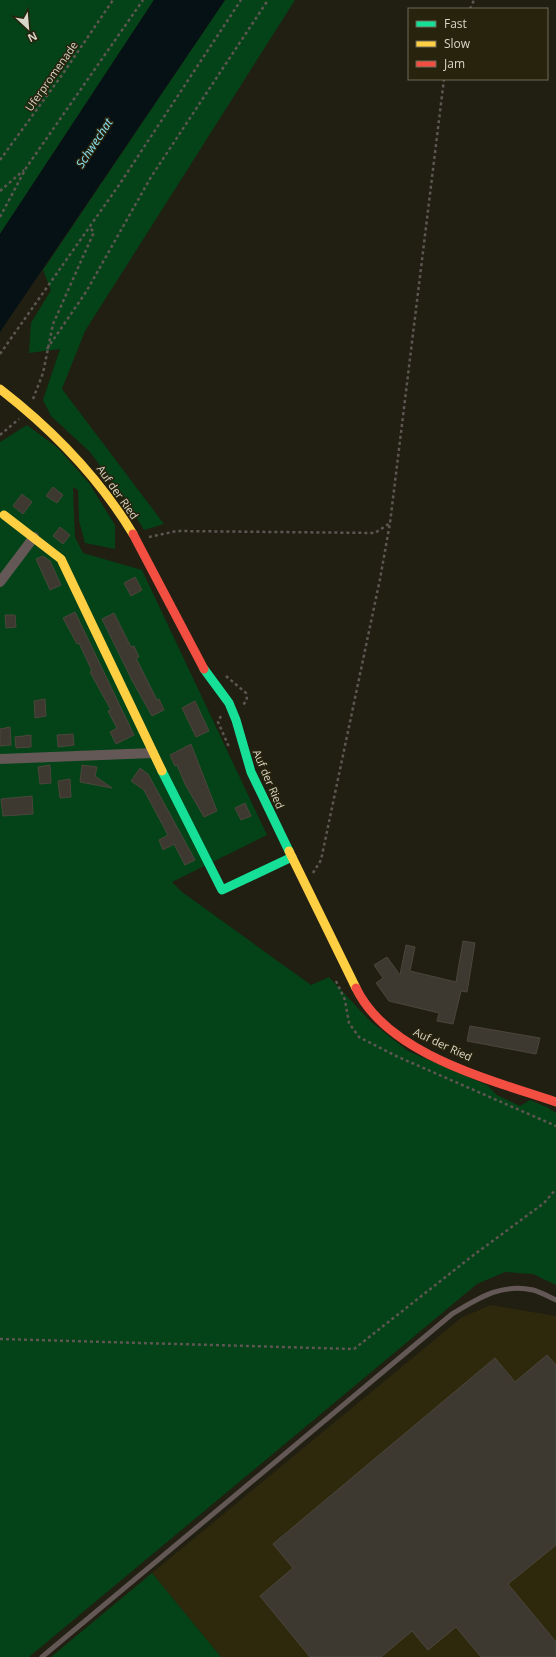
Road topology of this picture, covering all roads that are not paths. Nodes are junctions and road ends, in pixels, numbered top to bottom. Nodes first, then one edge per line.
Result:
1 (0, 389) edge
2 (4, 515) dead end
3 (34, 537) junction
4 (0, 582) edge
5 (153, 753) junction
6 (0, 759) edge
7 (292, 857) junction
8 (556, 1102) edge
9 (556, 1300) edge
10 (42, 1657) edge

1 - 7 main road, Auf der Ried
2 - 3 main road
3 - 4 street
3 - 5 main road
5 - 6 street
5 - 7 main road
7 - 8 main road, Auf der Ried
9 - 10 lane

